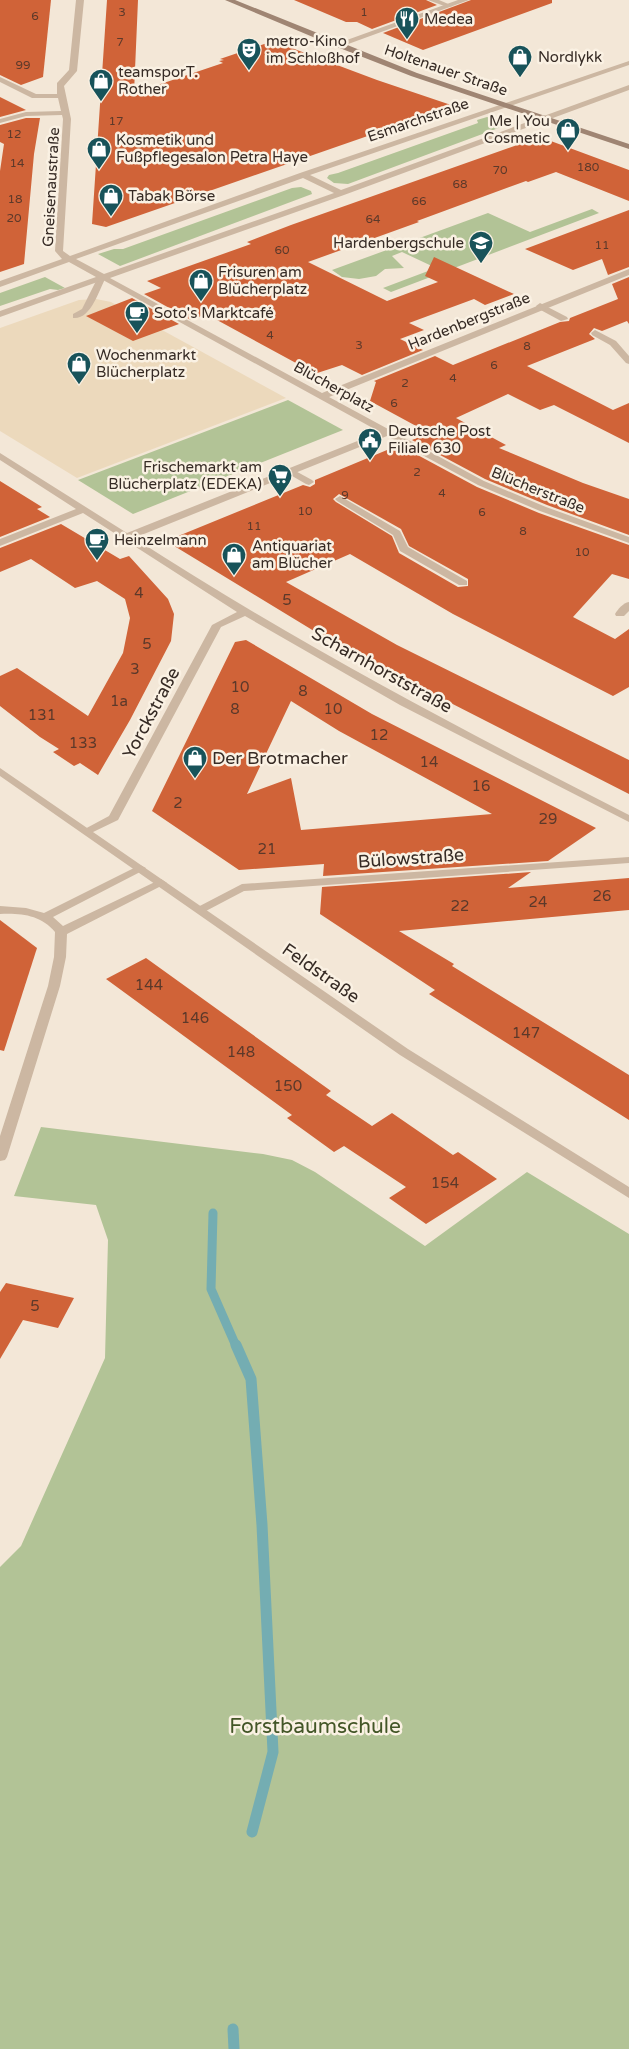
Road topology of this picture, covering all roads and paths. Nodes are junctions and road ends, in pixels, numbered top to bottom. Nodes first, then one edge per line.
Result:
1 (80, 0) edge
2 (229, 0) edge
3 (432, 0) edge
4 (465, 0) edge
5 (449, 6) junction
6 (337, 45) junction
7 (629, 63) edge
8 (0, 80) edge
9 (629, 87) edge
10 (61, 96) junction
11 (504, 105) junction
12 (65, 113) junction
13 (546, 117) junction
14 (0, 122) edge
15 (629, 147) edge
16 (303, 175) junction
17 (341, 193) junction
18 (69, 260) junction
19 (629, 272) edge
20 (102, 277) junction
21 (0, 284) edge
22 (540, 306) junction
23 (0, 314) edge
24 (76, 316) dead end
25 (564, 319) dead end
26 (595, 333) dead end
27 (629, 361) edge
28 (320, 397) junction
29 (386, 432) junction
30 (0, 456) edge
31 (290, 471) junction
32 (309, 482) dead end
33 (340, 499) dead end
34 (84, 509) junction
35 (127, 537) junction
36 (629, 540) edge
37 (0, 543) edge
38 (463, 583) dead end
39 (629, 605) edge
40 (245, 612) junction
41 (620, 614) dead end
42 (0, 771) edge
43 (629, 819) edge
44 (87, 831) junction
45 (629, 860) edge
46 (140, 868) junction
47 (161, 883) junction
48 (200, 909) junction
49 (0, 910) edge
50 (45, 917) junction
51 (61, 932) junction
52 (0, 1157) edge
53 (629, 1193) edge

1 - 10 street, Gneisenaustraße
2 - 6 main road, Holtenauer Straße
3 - 5 street
4 - 5 street
5 - 6 street
6 - 11 main road, Holtenauer Straße
7 - 11 street, Esmarchstraße
8 - 10 street
9 - 13 street
10 - 12 street, Gneisenaustraße
11 - 13 main road, Holtenauer Straße
11 - 16 street, Esmarchstraße
12 - 14 street
12 - 18 street, Gneisenaustraße
13 - 15 main road, Holtenauer Straße
13 - 17 street
16 - 17 street
16 - 18 street, Esmarchstraße
17 - 20 street
18 - 20 street
18 - 21 street, Esmarchstraße
19 - 22 street, Hardenbergstraße
20 - 23 street
20 - 24 street
20 - 28 street, Blücherplatz
22 - 25 street
22 - 28 street, Hardenbergstraße
26 - 27 street
28 - 29 street, Blücherplatz
29 - 31 street, Blücherplatz
29 - 36 street, Blücherstraße
30 - 34 street
31 - 32 street
31 - 35 street, Blücherplatz
33 - 38 street
34 - 35 street
34 - 37 street
35 - 40 street, Scharnhorststraße
39 - 41 street
40 - 43 street, Scharnhorststraße
40 - 44 street, Yorckstraße
42 - 44 street, Feldstraße
44 - 46 street, Feldstraße
45 - 48 street, Bülowstraße
46 - 47 street, Feldstraße
46 - 50 street
47 - 48 street, Feldstraße
47 - 51 street
48 - 53 street, Feldstraße
49 - 50 street
50 - 51 street
51 - 52 street

